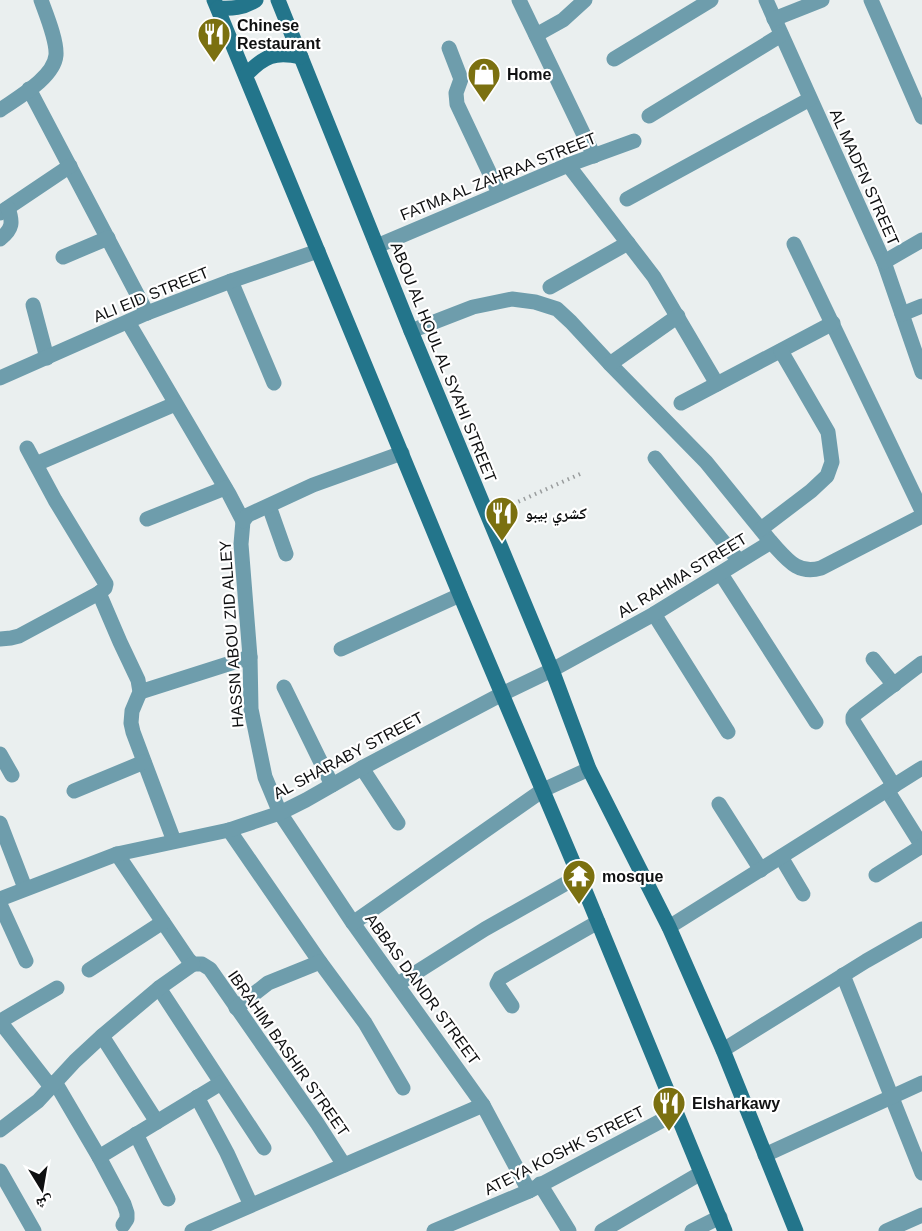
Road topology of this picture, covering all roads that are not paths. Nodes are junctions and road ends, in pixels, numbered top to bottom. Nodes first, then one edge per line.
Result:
1 (41, 0) edge
2 (256, 0) edge
3 (278, 0) edge
4 (519, 0) edge
5 (585, 0) edge
6 (711, 0) edge
7 (766, 0) edge
8 (822, 0) edge
9 (871, 0) edge
10 (216, 4) edge
11 (774, 19) junction
12 (782, 34) junction
13 (536, 35) junction
14 (449, 48) dead end
15 (301, 57) junction
16 (614, 59) dead end
17 (246, 75) junction
18 (29, 89) junction
19 (918, 98) edge
20 (810, 99) junction
21 (0, 110) edge
22 (649, 117) dead end
23 (922, 117) edge
24 (634, 141) dead end
25 (594, 156) junction
26 (568, 165) junction
27 (70, 166) junction
28 (500, 193) junction
29 (627, 199) dead end
30 (4, 210) edge
31 (108, 238) junction
32 (0, 239) edge
33 (922, 240) edge
34 (628, 243) junction
35 (794, 243) dead end
36 (376, 246) junction
37 (318, 251) junction
38 (63, 257) dead end
39 (884, 262) junction
40 (231, 281) junction
41 (550, 287) dead end
42 (33, 305) dead end
43 (922, 306) edge
44 (147, 313) junction
45 (902, 314) junction
46 (678, 316) junction
47 (128, 322) junction
48 (833, 323) junction
49 (411, 331) junction
50 (781, 351) junction
51 (47, 358) junction
52 (610, 364) junction
53 (922, 372) edge
54 (0, 378) edge
55 (274, 383) dead end
56 (717, 384) junction
57 (681, 403) dead end
58 (175, 404) junction
59 (27, 448) dead end
60 (402, 453) junction
61 (655, 458) dead end
62 (36, 464) junction
63 (225, 488) junction
64 (269, 506) junction
65 (922, 511) edge
66 (922, 516) edge
67 (147, 519) dead end
68 (243, 521) junction
69 (761, 529) junction
70 (771, 542) junction
71 (286, 554) dead end
72 (740, 561) junction
73 (721, 574) junction
74 (101, 587) junction
75 (460, 595) junction
76 (654, 614) junction
77 (0, 639) edge
78 (341, 649) dead end
79 (250, 657) junction
80 (873, 659) dead end
81 (922, 663) edge
82 (552, 670) junction
83 (894, 685) junction
84 (284, 687) dead end
85 (140, 692) junction
86 (502, 694) junction
87 (816, 722) dead end
88 (728, 732) dead end
89 (0, 754) edge
90 (144, 762) junction
91 (362, 768) junction
92 (922, 768) edge
93 (588, 769) junction
94 (12, 775) dead end
95 (332, 785) junction
96 (890, 788) junction
97 (543, 790) junction
98 (74, 791) dead end
99 (719, 804) dead end
100 (280, 813) junction
101 (0, 823) edge
102 (398, 823) dead end
103 (229, 830) junction
104 (174, 841) junction
105 (922, 846) edge
106 (117, 854) junction
107 (781, 856) junction
108 (761, 870) junction
109 (876, 875) dead end
110 (579, 876) junction
111 (25, 888) junction
112 (803, 894) dead end
113 (0, 898) edge
114 (0, 904) edge
115 (163, 921) junction
116 (598, 922) junction
117 (353, 923) junction
118 (669, 927) junction
119 (922, 929) edge
120 (26, 961) dead end
121 (320, 962) junction
122 (192, 964) junction
123 (89, 970) dead end
124 (843, 975) junction
125 (398, 984) junction
126 (57, 988) dead end
127 (159, 988) junction
128 (512, 1006) dead end
129 (236, 1008) junction
130 (102, 1036) junction
131 (723, 1050) junction
132 (221, 1083) junction
133 (922, 1083) edge
134 (53, 1085) junction
135 (403, 1088) dead end
136 (197, 1097) junction
137 (891, 1097) junction
138 (483, 1105) junction
139 (676, 1113) junction
140 (157, 1122) junction
141 (0, 1130) edge
142 (136, 1134) junction
143 (264, 1148) dead end
144 (765, 1155) junction
145 (99, 1157) junction
146 (344, 1165) junction
147 (701, 1173) junction
148 (922, 1173) edge
149 (2, 1180) edge
150 (535, 1188) junction
151 (168, 1199) dead end
152 (251, 1205) junction
153 (922, 1215) edge
154 (723, 1224) edge
155 (123, 1225) dead end
156 (465, 1225) edge
157 (34, 1231) edge
158 (192, 1231) edge
159 (434, 1231) edge
160 (569, 1231) edge
161 (602, 1231) edge
162 (692, 1231) edge
163 (796, 1231) edge
164 (886, 1231) edge

1 - 18 street
2 - 10 main road
3 - 15 main road, ABOU AL HOUL AL SYAHI STREET
4 - 13 street
5 - 13 street
6 - 16 street
7 - 11 street, AL MADFN STREET
8 - 11 street
9 - 19 street
10 - 17 main road
11 - 12 street, AL MADFN STREET
12 - 20 street, AL MADFN STREET
12 - 22 street
13 - 25 street
14 - 28 street
15 - 17 main road
15 - 36 main road, ABOU AL HOUL AL SYAHI STREET
17 - 37 main road
18 - 21 street
18 - 27 street
19 - 23 street
20 - 29 street
20 - 39 street, AL MADFN STREET
24 - 25 street, FATMA AL ZAHRAA STREET
25 - 26 street, FATMA AL ZAHRAA STREET
26 - 28 street, FATMA AL ZAHRAA STREET
26 - 34 street
27 - 30 street
27 - 31 street
28 - 36 street, FATMA AL ZAHRAA STREET
30 - 32 street
31 - 38 street
31 - 44 street
33 - 39 street
34 - 41 street
34 - 46 street
35 - 48 street
36 - 49 main road, ABOU AL HOUL AL SYAHI STREET
37 - 40 street, ALI EID STREET
37 - 60 main road
39 - 45 street, AL MADFN STREET
40 - 44 street, ALI EID STREET
40 - 55 street
42 - 51 street
43 - 45 street
44 - 47 street, ALI EID STREET
45 - 53 street, AL MADFN STREET
46 - 52 street
46 - 56 street
47 - 51 street, ALI EID STREET
47 - 58 street
48 - 50 street
48 - 65 street
49 - 52 street
49 - 82 main road, ABOU AL HOUL AL SYAHI STREET
50 - 56 street
50 - 69 street
51 - 54 street, ALI EID STREET
52 - 69 street
56 - 57 street
58 - 62 street
58 - 63 street
59 - 62 street
60 - 64 street
60 - 75 main road
61 - 72 street
62 - 74 street
63 - 67 street
63 - 68 street
64 - 68 street
64 - 71 street
66 - 70 street, AL RAHMA STREET
68 - 79 street, HASSN ABOU ZID ALLEY
69 - 70 street
70 - 72 street, AL RAHMA STREET
72 - 73 street, AL RAHMA STREET
73 - 76 street, AL RAHMA STREET
73 - 87 street
74 - 77 street
74 - 85 street
75 - 78 street
75 - 86 main road
76 - 82 street, AL RAHMA STREET
76 - 88 street
79 - 85 street
79 - 100 street, HASSN ABOU ZID ALLEY
80 - 83 street
81 - 83 street
82 - 86 street, AL RAHMA STREET
82 - 93 main road, ABOU AL HOUL AL SYAHI STREET
83 - 96 street
84 - 95 street
85 - 90 street
86 - 91 street, AL SHARABY STREET
86 - 97 main road
89 - 94 street
90 - 98 street
90 - 104 street
91 - 95 street, AL SHARABY STREET
91 - 102 street
92 - 96 street
93 - 97 street
93 - 118 main road, ABOU AL HOUL AL SYAHI STREET
95 - 100 street, AL SHARABY STREET
96 - 105 street
96 - 107 street
97 - 110 main road
97 - 117 street
99 - 108 street
100 - 103 street, AL SHARABY STREET
100 - 117 street, ABBAS DANDR STREET
101 - 111 street
103 - 104 street, AL SHARABY STREET
103 - 121 street
104 - 106 street, AL SHARABY STREET
105 - 109 street
106 - 111 street, AL SHARABY STREET
106 - 115 street, IBRAHIM BASHIR STREET
107 - 108 street
107 - 112 street
108 - 118 street
110 - 116 main road
110 - 125 street
111 - 113 street, AL SHARABY STREET
114 - 120 street
115 - 122 street, IBRAHIM BASHIR STREET
115 - 123 street
116 - 128 street
116 - 139 main road
117 - 125 street, ABBAS DANDR STREET
118 - 131 main road, ABOU AL HOUL AL SYAHI STREET
119 - 124 street
121 - 129 street
121 - 135 street
122 - 127 street
122 - 129 street, IBRAHIM BASHIR STREET
124 - 131 street
124 - 137 street
125 - 138 street, ABBAS DANDR STREET
126 - 134 street
127 - 130 street
127 - 132 street
129 - 146 street, IBRAHIM BASHIR STREET
130 - 134 street
130 - 140 street
131 - 144 main road, ABOU AL HOUL AL SYAHI STREET
132 - 136 street
132 - 143 street
133 - 137 street
134 - 141 street
134 - 145 street
136 - 140 street
136 - 152 street
137 - 144 street
137 - 148 street
138 - 146 street
138 - 150 street, ABBAS DANDR STREET
139 - 147 main road
139 - 150 street, ATEYA KOSHK STREET
140 - 142 street
142 - 145 street
142 - 151 street
144 - 163 main road, ABOU AL HOUL AL SYAHI STREET
145 - 155 street
146 - 152 street
147 - 154 main road
147 - 161 street
149 - 157 street
150 - 156 street, ATEYA KOSHK STREET
150 - 160 street, ABBAS DANDR STREET
152 - 158 street
153 - 164 street
154 - 162 street
156 - 159 street, ATEYA KOSHK STREET

